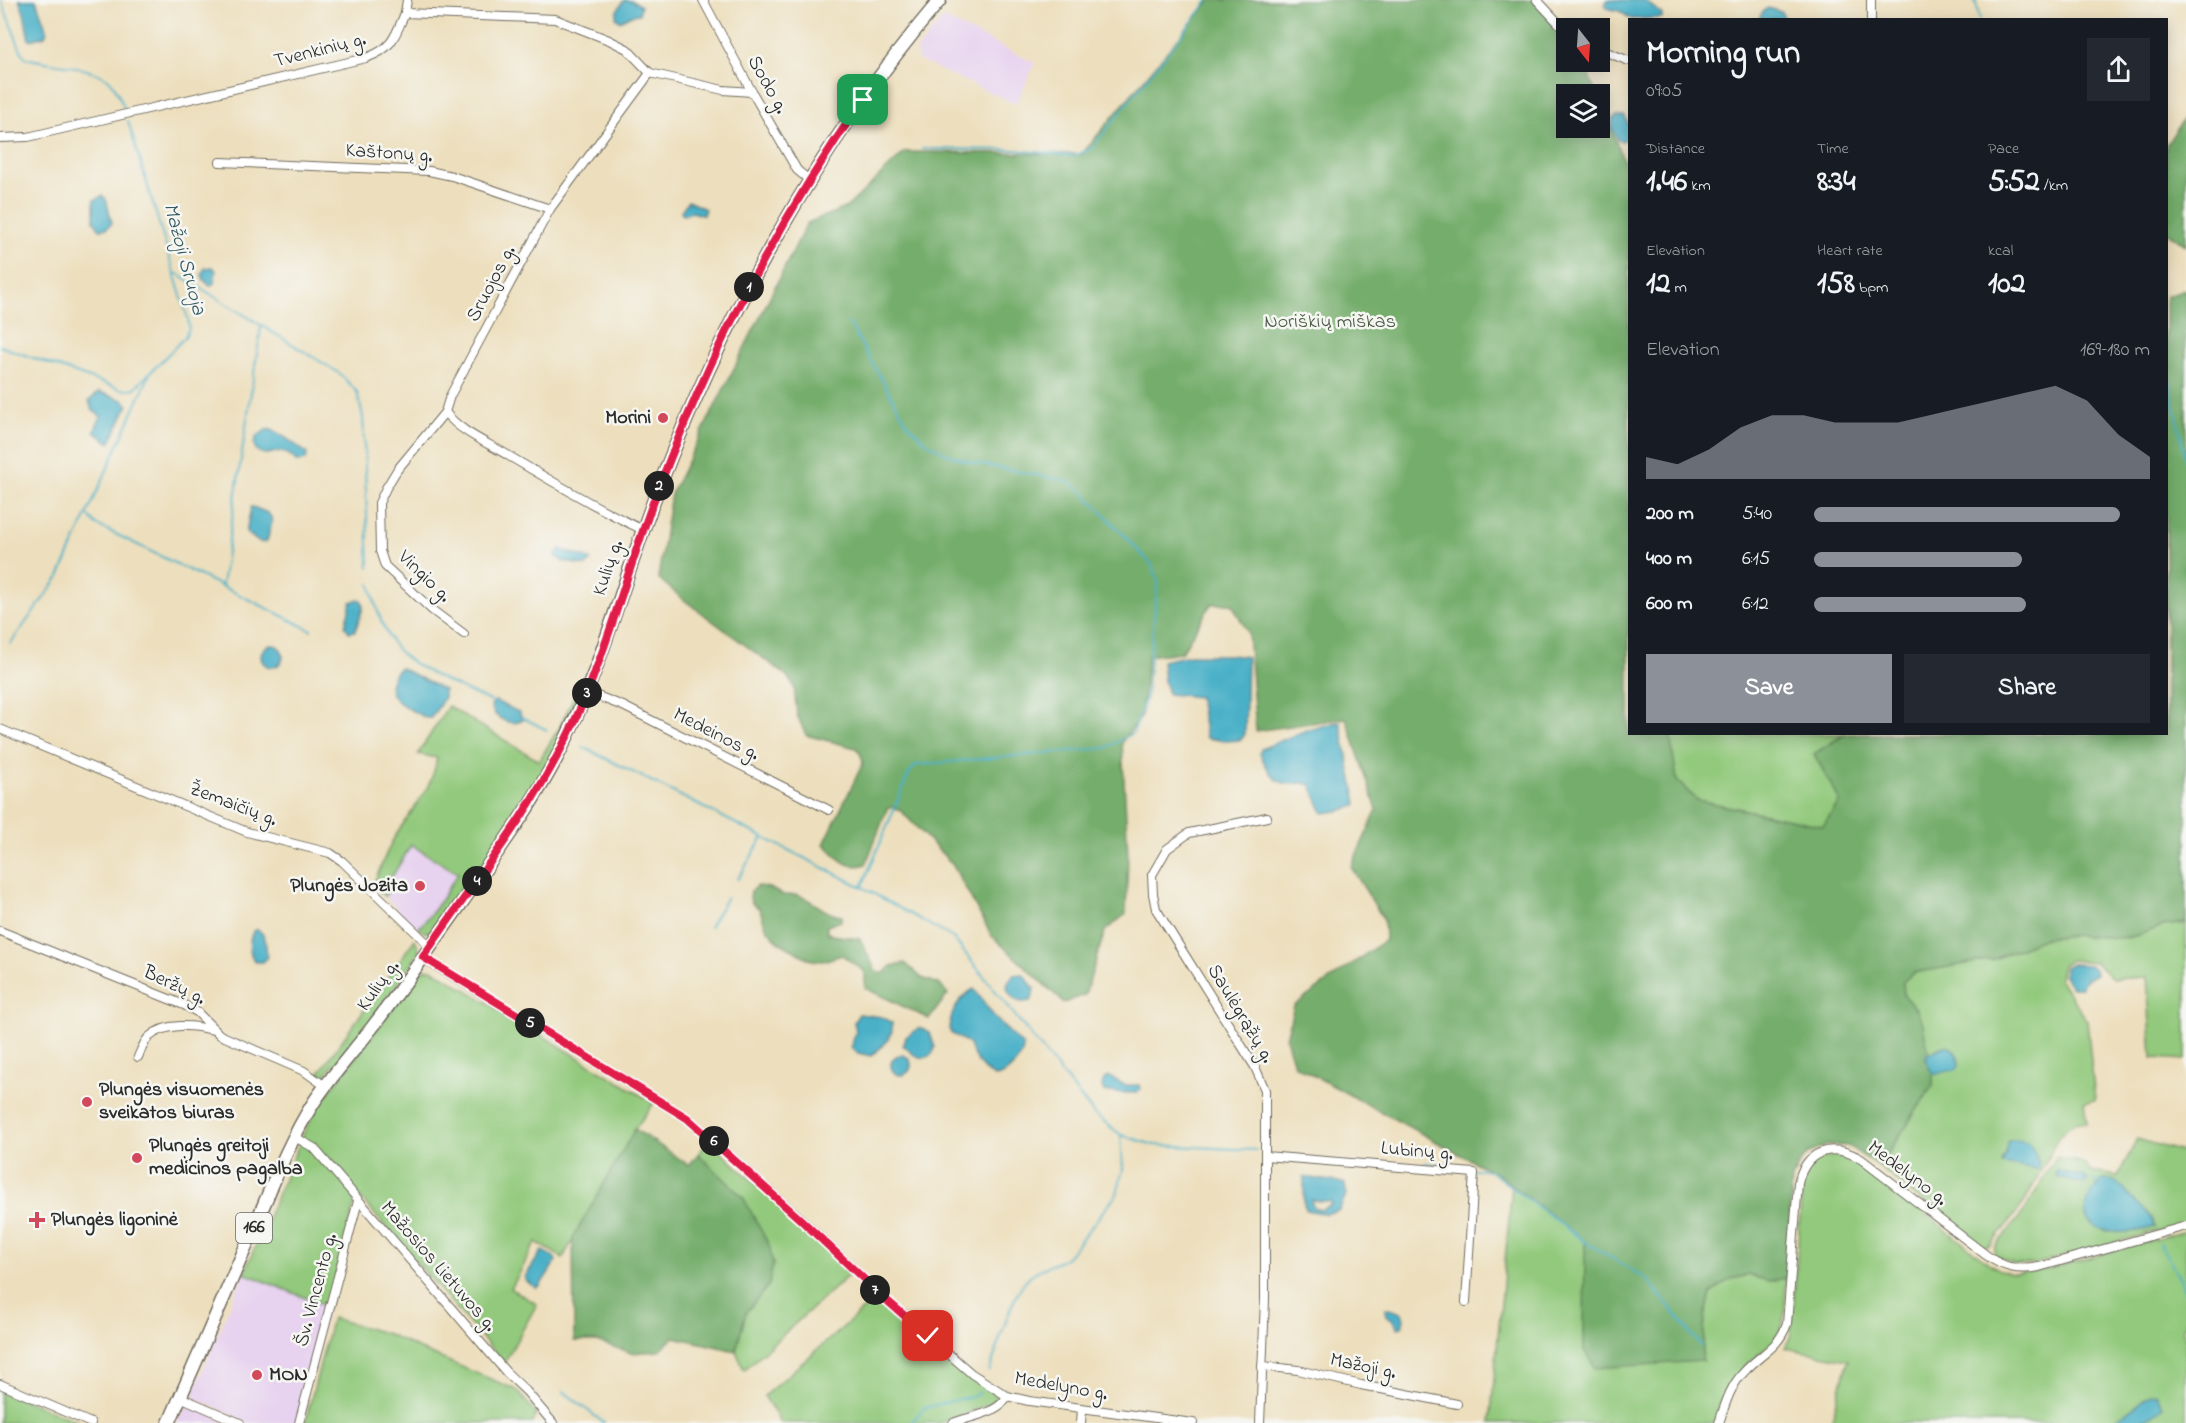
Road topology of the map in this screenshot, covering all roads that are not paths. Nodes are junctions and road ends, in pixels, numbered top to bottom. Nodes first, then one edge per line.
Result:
1 (407, 0) edge
2 (703, 0) edge
3 (940, 0) edge
4 (1537, 0) edge
5 (1871, 0) edge
6 (405, 13) junction
7 (1871, 18) edge
8 (1556, 20) edge
9 (1610, 53) edge
10 (1628, 61) edge
11 (650, 73) junction
12 (752, 93) junction
13 (0, 138) edge
14 (220, 162) dead end
15 (809, 180) junction
16 (550, 209) junction
17 (445, 412) junction
18 (643, 530) junction
19 (464, 634) dead end
20 (587, 692) junction
21 (0, 729) edge
22 (829, 810) dead end
23 (1267, 817) dead end
24 (0, 931) edge
25 (430, 946) junction
26 (423, 957) junction
27 (213, 1030) junction
28 (138, 1057) dead end
29 (325, 1086) junction
30 (295, 1137) junction
31 (1265, 1156) junction
32 (358, 1201) junction
33 (2186, 1226) edge
34 (1466, 1302) dead end
35 (1262, 1366) junction
36 (0, 1384) edge
37 (1007, 1396) junction
38 (180, 1397) junction
39 (1457, 1404) dead end
40 (1082, 1409) junction
41 (91, 1423) edge
42 (169, 1423) edge
43 (240, 1423) edge
44 (299, 1423) edge
45 (553, 1423) edge
46 (952, 1423) edge
47 (1081, 1423) edge
48 (1187, 1423) edge
49 (1260, 1423) edge
50 (1719, 1423) edge

1 - 6 street, Tvenkinių g.
2 - 12 street, Sodo g.
3 - 15 main road, Kulių g. / 166
4 - 8 street
5 - 7 street
6 - 11 street
6 - 13 street, Tvenkinių g.
9 - 10 street
11 - 12 street
11 - 16 street, Sruojos g.
12 - 15 street, Sodo g.
14 - 16 street, Kaštonų g.
15 - 18 main road, Kulių g. / 166
16 - 17 street, Sruojos g.
17 - 18 street
17 - 19 street, Vingio g.
18 - 20 main road, Kulių g. / 166
20 - 22 street, Medeinos g.
20 - 25 main road, Kulių g. / 166
21 - 25 street, Žemaičių g.
23 - 31 street, Saulėgrąžų g.
24 - 27 street, Beržų g.
25 - 26 main road, Kulių g. / 166
26 - 29 main road, Kulių g. / 166
26 - 37 street, Medelyno g.
27 - 28 street
27 - 29 street, Beržų g.
29 - 30 main road, Kulių g. / 166
30 - 32 street, Mažosios Lietuvos g.
30 - 38 main road, 166
31 - 34 street, Lubinų g.
31 - 35 street, Saulėgrąžų g.
32 - 44 street, Šv. Vincento g.
32 - 45 street, Mažosios Lietuvos g.
33 - 50 street, Medelyno g.
35 - 39 street, Mažoji g.
35 - 49 street, Saulėgrąžų g.
36 - 41 street
37 - 40 street, Medelyno g.
37 - 46 street
38 - 42 main road, 166
38 - 43 street
40 - 47 street
40 - 48 street, Medelyno g.

